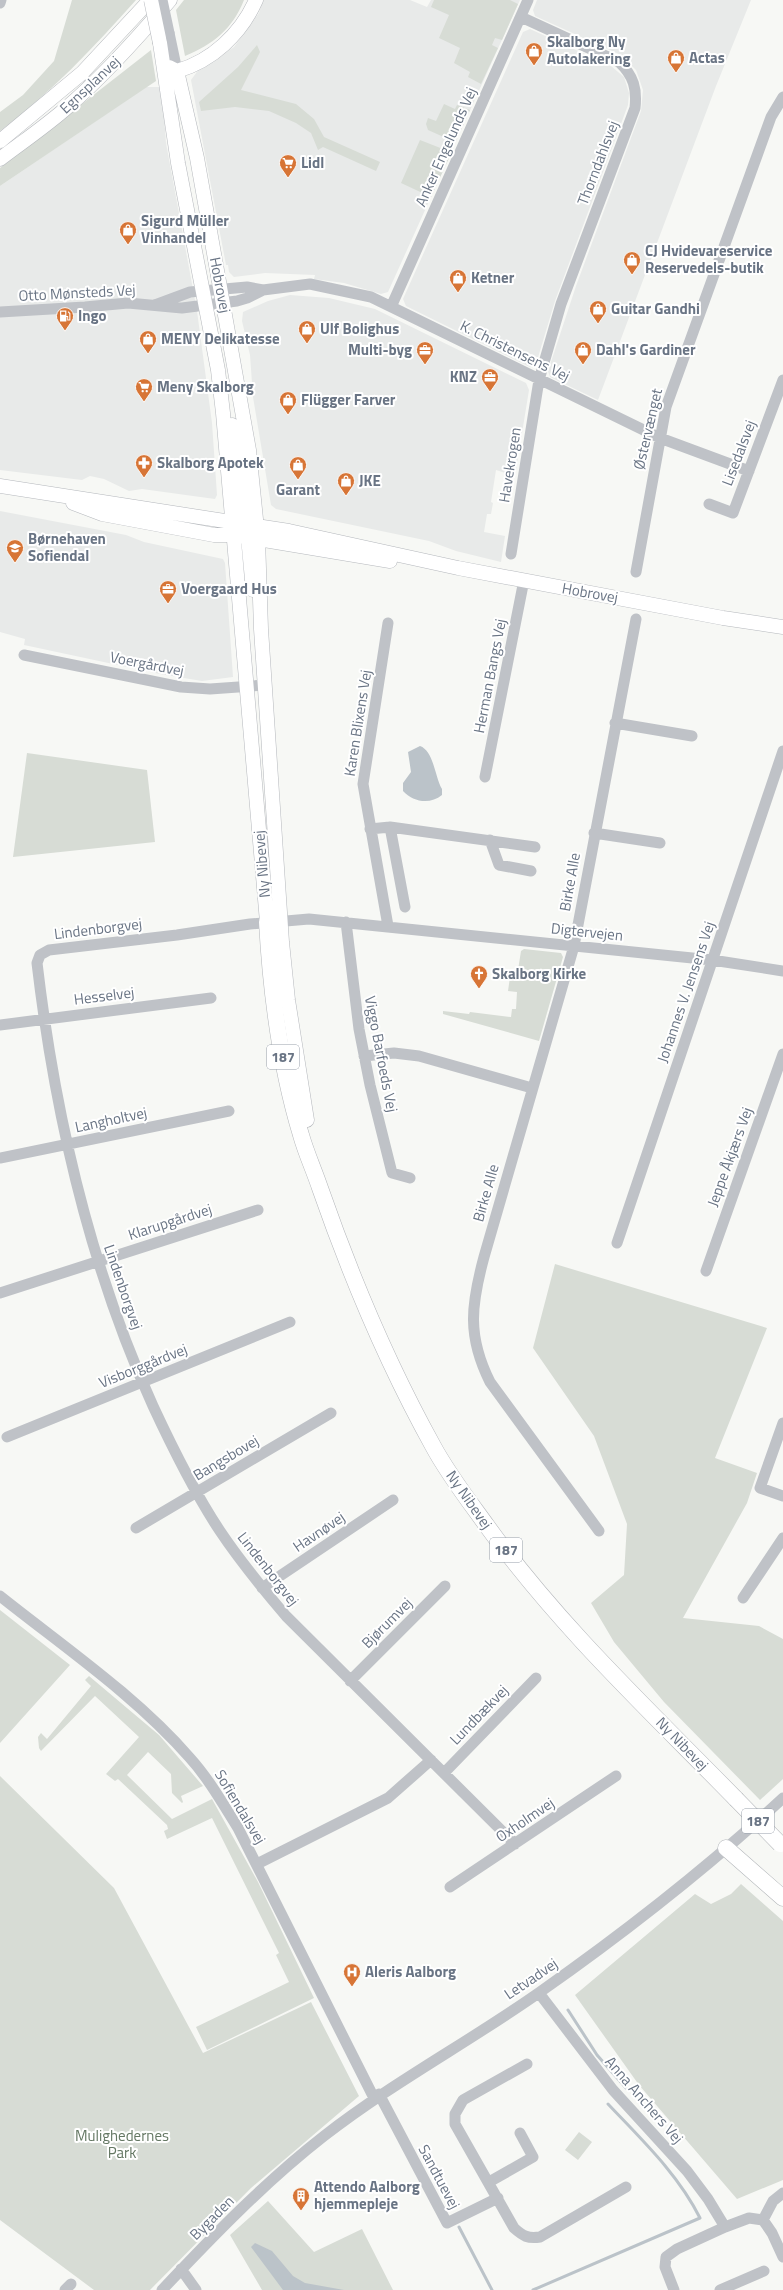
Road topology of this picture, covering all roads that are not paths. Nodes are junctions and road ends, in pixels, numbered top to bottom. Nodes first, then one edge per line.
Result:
1 (1, 0) edge
2 (151, 0) edge
3 (162, 0) edge
4 (170, 0) edge
5 (256, 0) edge
6 (528, 0) edge
7 (0, 3) edge
8 (521, 17) junction
9 (165, 38) junction
10 (164, 61) junction
11 (177, 71) junction
12 (783, 97) edge
13 (0, 141) edge
14 (0, 159) edge
15 (213, 297) junction
16 (391, 307) junction
17 (0, 312) edge
18 (539, 380) junction
19 (783, 380) edge
20 (660, 438) junction
21 (749, 472) junction
22 (0, 486) edge
23 (53, 496) junction
24 (709, 504) dead end
25 (246, 530) junction
26 (511, 554) dead end
27 (458, 568) junction
28 (636, 572) dead end
29 (524, 580) junction
30 (723, 618) junction
31 (636, 619) dead end
32 (388, 623) dead end
33 (783, 627) edge
34 (783, 634) edge
35 (24, 655) dead end
36 (265, 684) junction
37 (247, 686) junction
38 (615, 723) junction
39 (692, 736) dead end
40 (783, 750) edge
41 (485, 777) dead end
42 (390, 827) junction
43 (370, 829) junction
44 (594, 833) junction
45 (490, 840) junction
46 (660, 843) dead end
47 (535, 847) dead end
48 (530, 871) dead end
49 (405, 907) dead end
50 (274, 922) junction
51 (346, 922) junction
52 (388, 926) junction
53 (574, 946) junction
54 (712, 960) junction
55 (783, 971) edge
56 (211, 998) dead end
57 (43, 1019) junction
58 (0, 1025) edge
59 (783, 1054) edge
60 (364, 1056) junction
61 (532, 1088) junction
62 (229, 1111) dead end
63 (307, 1120) joint
64 (66, 1145) junction
65 (0, 1158) edge
66 (410, 1178) dead end
67 (319, 1187) junction
68 (258, 1210) dead end
69 (617, 1243) dead end
70 (97, 1261) junction
71 (706, 1270) dead end
72 (0, 1293) edge
73 (290, 1322) dead end
74 (143, 1383) junction
75 (330, 1413) dead end
76 (783, 1423) edge
77 (7, 1436) dead end
78 (196, 1493) junction
79 (783, 1496) edge
80 (393, 1500) dead end
81 (136, 1528) dead end
82 (599, 1530) dead end
83 (783, 1538) edge
84 (445, 1586) dead end
85 (262, 1588) junction
86 (0, 1596) edge
87 (742, 1598) dead end
88 (536, 1678) dead end
89 (350, 1682) junction
90 (431, 1760) junction
91 (444, 1773) junction
92 (616, 1776) dead end
93 (783, 1798) edge
94 (515, 1844) junction
95 (782, 1846) edge
96 (726, 1848) junction
97 (257, 1864) junction
98 (450, 1887) dead end
99 (783, 1898) edge
100 (539, 1993) junction
101 (527, 2064) dead end
102 (377, 2096) junction
103 (520, 2133) dead end
104 (284, 2168) joint
105 (489, 2182) junction
106 (626, 2187) dead end
107 (783, 2193) edge
108 (498, 2198) junction
109 (763, 2220) junction
110 (725, 2227) junction
111 (783, 2255) edge
112 (181, 2269) junction
113 (764, 2271) dead end
114 (162, 2290) edge
115 (196, 2290) edge
116 (674, 2290) edge
117 (720, 2290) edge

1 - 7 street
2 - 9 main road, Hobrovej / 187, bridge
2 - 13 main road, Egnsplanvej
3 - 9 street, Hobrovej, bridge
4 - 14 main road, Egnsplanvej
5 - 11 main road
6 - 8 street, Anker Engelunds Vej
8 - 16 street, Anker Engelunds Vej
8 - 18 street, Thorndahlsvej
9 - 10 main road, Hobrovej / 187
9 - 11 street, Hobrovej
10 - 11 main road
10 - 15 main road, Hobrovej / 187
11 - 15 main road, Hobrovej / 187
12 - 20 street, Østervænget
15 - 16 street, K. Christensens Vej
15 - 17 street, Otto Mønsteds Vej
15 - 25 main road, Hobrovej / 187
15 - 25 main road, Hobrovej / 187
16 - 18 street, K. Christensens Vej
18 - 20 street, K. Christensens Vej
18 - 26 street, Havekrogen
19 - 21 street, Lisedalsvej
20 - 21 street, K. Christensens Vej
20 - 28 street, Østervænget
21 - 24 street, Lisedalsvej
22 - 23 main road, Hobrovej
23 - 25 main road, Hobrovej
23 - 25 main road, Hobrovej
25 - 27 main road, Hobrovej
25 - 27 main road, Hobrovej
25 - 36 main road, Ny Nibevej / 187
25 - 37 main road, Ny Nibevej / 187
27 - 29 main road, Hobrovej
29 - 30 main road, Hobrovej
29 - 41 street, Herman Bangs Vej
30 - 33 main road, Hobrovej
30 - 34 main road, Hobrovej
31 - 38 street, Birke Alle
32 - 43 street, Karen Blixens Vej
35 - 37 street, Voergårdvej
36 - 37 street, Voergårdvej
36 - 50 main road, Ny Nibevej / 187
37 - 50 main road, Ny Nibevej / 187
38 - 39 street
38 - 44 street, Birke Alle
40 - 54 street, Johannes V. Jensens Vej
42 - 43 street
42 - 45 street
42 - 49 street
43 - 52 street, Karen Blixens Vej
44 - 46 street
44 - 53 street, Birke Alle
45 - 47 street
45 - 48 street
50 - 51 street, Digtervejen
50 - 57 street, Lindenborgvej
50 - 63 main road, Ny Nibevej / 187
50 - 67 highway, Ny Nibevej / 187
51 - 52 street, Digtervejen
51 - 60 street, Viggo Barfoeds Vej
52 - 53 street, Digtervejen
53 - 54 street, Digtervejen
53 - 61 street, Birke Alle
54 - 55 street, Digtervejen
54 - 69 street, Johannes V. Jensens Vej
56 - 57 street, Hesselvej
57 - 58 street, Hesselvej
57 - 64 street, Lindenborgvej
59 - 71 street, Jeppe Åkjærs Vej
60 - 61 street
60 - 66 street, Viggo Barfoeds Vej
61 - 82 street, Birke Alle
62 - 64 street, Langholtvej
63 - 67 highway, Ny Nibevej / 187
64 - 65 street, Langholtvej
64 - 70 street, Lindenborgvej
67 - 95 highway, Ny Nibevej / 187, bridge
68 - 70 street, Klarupgårdvej
70 - 72 street, Klarupgårdvej
70 - 74 street, Lindenborgvej
73 - 74 street, Visborggårdvej
74 - 77 street, Visborggårdvej
74 - 78 street, Lindenborgvej
75 - 78 street, Bangsbovej
76 - 79 street
78 - 81 street, Bangsbovej
78 - 85 street, Lindenborgvej
80 - 85 street, Havnøvej
83 - 87 street
84 - 89 street, Bjørumvej
85 - 89 street, Lindenborgvej
86 - 97 street, Sofiendalsvej
88 - 91 street, Lundbækvej
89 - 90 street, Lindenborgvej
90 - 91 street, Lindenborgvej
90 - 97 street
91 - 94 street, Lindenborgvej
92 - 94 street, Oxholmvej
93 - 96 street, Letvadvej
94 - 98 street, Oxholmvej
96 - 99 highway
96 - 100 street, Letvadvej
97 - 102 street, Sofiendalsvej
100 - 102 street, Letvadvej
100 - 110 street, Anna Anchers Vej
101 - 105 street
102 - 104 street, Letvadvej
102 - 108 street, Sandtuevej
103 - 105 street
104 - 112 street, Bygaden
105 - 108 street
106 - 108 street
107 - 109 street
109 - 110 street
109 - 111 street
110 - 116 street
112 - 114 street, Bygaden
112 - 115 street
113 - 117 street

